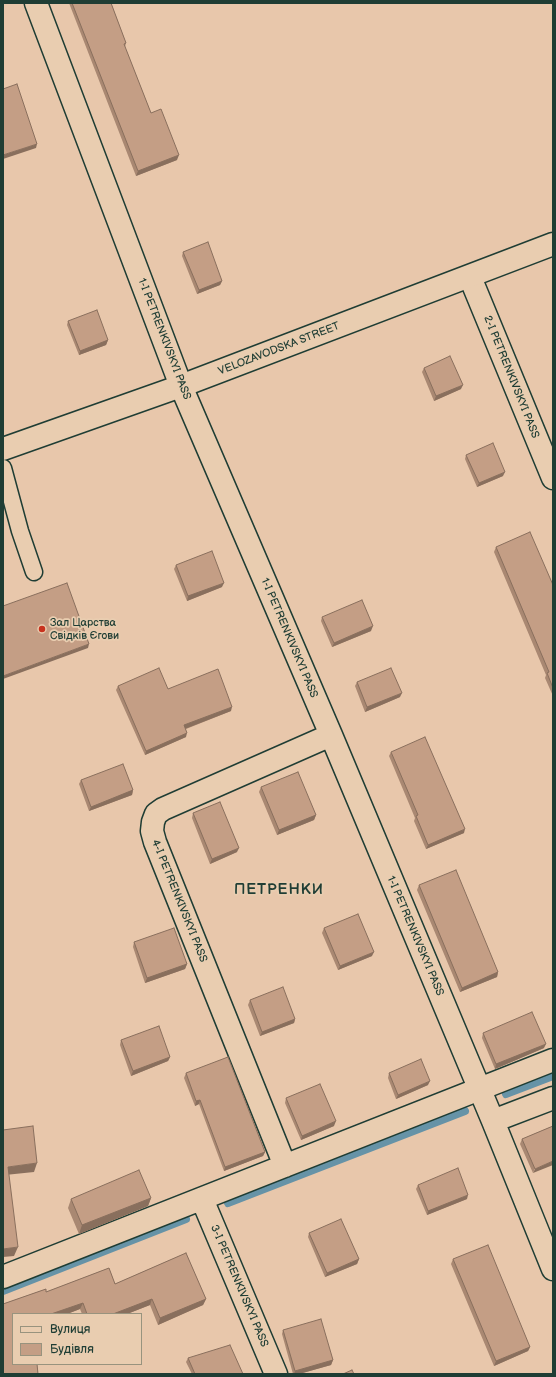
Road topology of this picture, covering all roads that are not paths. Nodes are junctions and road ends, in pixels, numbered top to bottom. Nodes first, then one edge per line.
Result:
1 (36, 3) edge
2 (553, 244) edge
3 (470, 277) junction
4 (181, 386) junction
5 (3, 449) edge
6 (3, 468) edge
7 (553, 478) edge
8 (34, 572) dead end
9 (331, 734) junction
10 (553, 1060) edge
11 (480, 1089) junction
12 (553, 1098) edge
13 (494, 1121) junction
14 (285, 1166) junction
15 (202, 1198) junction
16 (553, 1268) edge
17 (3, 1277) edge
18 (276, 1374) edge

1 - 4 street, 1-I PETRENKIVSKYI PASS
2 - 3 street, VELOZAVODSKA STREET
3 - 4 street, VELOZAVODSKA STREET
3 - 7 street, 2-I PETRENKIVSKYI PASS
4 - 5 street, VELOZAVODSKA STREET
4 - 9 street, 1-I PETRENKIVSKYI PASS
6 - 8 lane
9 - 11 street, 1-I PETRENKIVSKYI PASS
9 - 14 street, 4-I PETRENKIVSKYI PASS
10 - 11 street
11 - 13 street, 1-I PETRENKIVSKYI PASS
11 - 14 street
12 - 13 street
13 - 16 street, 1-I PETRENKIVSKYI PASS
14 - 15 street
15 - 17 street
15 - 18 street, 3-I PETRENKIVSKYI PASS

